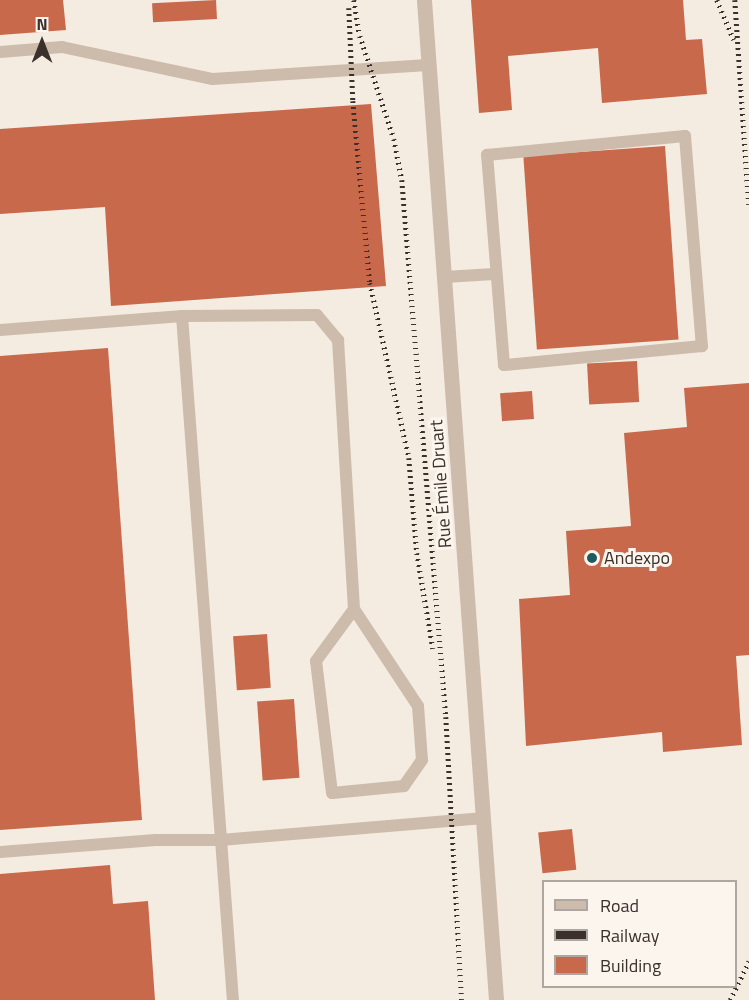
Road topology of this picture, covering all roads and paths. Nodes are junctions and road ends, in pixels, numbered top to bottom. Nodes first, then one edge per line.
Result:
1 (424, 0) edge
2 (0, 52) edge
3 (428, 66) junction
4 (494, 274) junction
5 (445, 277) junction
6 (182, 316) junction
7 (0, 330) edge
8 (354, 609) junction
9 (484, 818) junction
10 (221, 840) junction
11 (0, 852) edge
12 (233, 1000) edge
13 (496, 1000) edge

1 - 3 street, Rue Émile Druart
2 - 3 lane
3 - 5 street, Rue Émile Druart
4 - 4 lane
4 - 5 lane
5 - 9 street, Rue Émile Druart
6 - 7 lane
6 - 8 lane
6 - 10 lane
8 - 8 lane
9 - 10 lane
9 - 13 street, Rue Émile Druart
10 - 11 lane
10 - 12 lane

